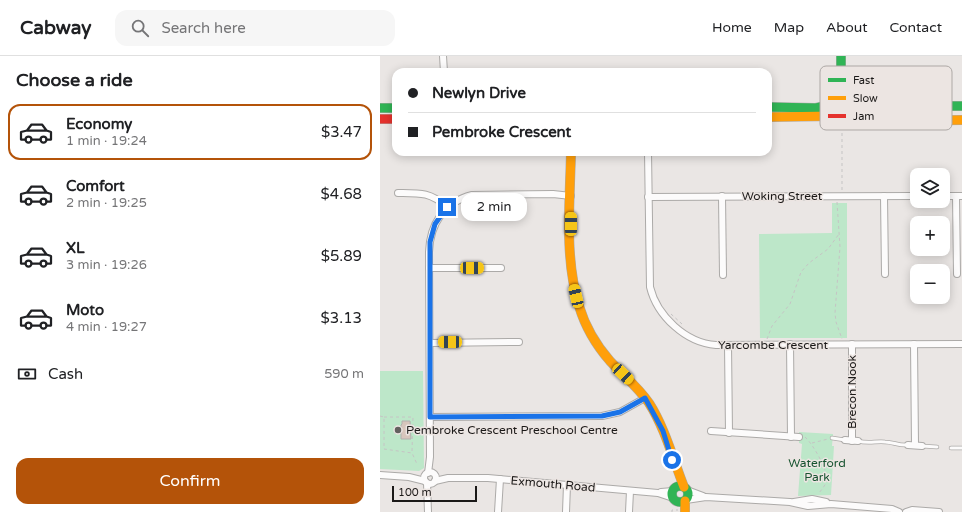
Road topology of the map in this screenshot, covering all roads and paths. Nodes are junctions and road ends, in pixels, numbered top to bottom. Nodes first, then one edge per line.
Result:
1 (443, 56) edge
2 (841, 56) edge
3 (841, 66) edge
4 (444, 68) edge
5 (772, 107) edge
6 (820, 107) edge
7 (380, 108) edge
8 (392, 108) edge
9 (820, 116) edge
10 (772, 117) edge
11 (380, 119) edge
12 (392, 119) edge
13 (952, 120) edge
14 (962, 120) edge
15 (842, 130) edge
16 (571, 156) edge
17 (648, 156) edge
18 (398, 193) dead end
19 (571, 193) junction
20 (842, 193) dead end
21 (722, 196) junction
22 (884, 196) junction
23 (910, 196) edge
24 (959, 196) edge
25 (648, 197) junction
26 (837, 202) dead end
27 (447, 207) junction
28 (839, 233) junction
29 (429, 268) junction
30 (501, 268) dead end
31 (884, 274) dead end
32 (957, 274) dead end
33 (723, 275) dead end
34 (670, 312) dead end
35 (683, 325) dead end
36 (767, 339) dead end
37 (842, 339) dead end
38 (430, 342) junction
39 (519, 342) dead end
40 (790, 344) junction
41 (852, 344) junction
42 (914, 344) junction
43 (962, 344) edge
44 (728, 345) junction
45 (645, 398) junction
46 (380, 416) edge
47 (384, 417) junction
48 (430, 417) junction
49 (711, 431) dead end
50 (729, 433) junction
51 (791, 437) junction
52 (799, 437) joint
53 (832, 438) joint
54 (845, 440) joint
55 (855, 441) junction
56 (812, 443) junction
57 (908, 445) joint
58 (918, 446) junction
59 (937, 447) dead end
60 (951, 448) dead end
61 (962, 448) edge
62 (412, 452) junction
63 (672, 460) junction
64 (417, 464) dead end
65 (380, 476) edge
66 (430, 478) junction
67 (500, 479) junction
68 (567, 485) junction
69 (686, 489) junction
70 (630, 491) junction
71 (674, 495) junction
72 (706, 497) junction
73 (815, 499) junction
74 (686, 500) junction
75 (790, 502) junction
76 (834, 507) edge
77 (428, 512) edge
78 (498, 512) edge
79 (566, 512) edge
80 (629, 512) edge
81 (679, 512) edge
82 (685, 512) edge
83 (899, 512) edge
84 (906, 512) edge
85 (939, 512) edge

1 - 4 street
2 - 3 street
5 - 6 street
7 - 8 street
9 - 10 street
11 - 12 street
13 - 14 street
15 - 20 path
16 - 19 street
17 - 25 street, Yarcombe Crescent
18 - 27 street
19 - 27 street
19 - 45 street
21 - 22 street, Woking Street
21 - 25 street, Woking Street
21 - 33 street
22 - 23 street, Woking Street
22 - 31 street
24 - 32 street
25 - 44 street, Yarcombe Crescent
26 - 28 path
27 - 29 street
28 - 36 path
28 - 37 path
29 - 30 street
29 - 38 street
34 - 35 path
38 - 39 street
38 - 48 street
40 - 41 street, Yarcombe Crescent
40 - 44 street, Yarcombe Crescent
40 - 51 street
41 - 42 street, Yarcombe Crescent
41 - 55 street, Brecon Nook
42 - 43 street, Yarcombe Crescent
42 - 58 street
44 - 50 street
45 - 48 street
45 - 63 street
46 - 47 path
47 - 62 path
47 - 62 path
48 - 66 street
49 - 50 street
50 - 51 street
51 - 52 street
52 - 56 path
53 - 54 lane
53 - 56 path
54 - 55 street, Brecon Nook
55 - 57 lane
56 - 73 path
57 - 58 street
58 - 59 lane
60 - 61 lane
62 - 64 path
63 - 69 street
63 - 71 street
65 - 66 street, Exmouth Road
66 - 67 street, Exmouth Road
66 - 77 street
67 - 68 street, Exmouth Road
67 - 78 street
68 - 70 street, Exmouth Road
68 - 79 street
69 - 71 street
69 - 72 street
69 - 74 street
70 - 71 street, Exmouth Road
70 - 80 street
71 - 74 street
71 - 81 street
72 - 74 street
72 - 75 street
73 - 75 street
73 - 76 street
74 - 82 street
75 - 76 street
76 - 83 street
84 - 85 street

